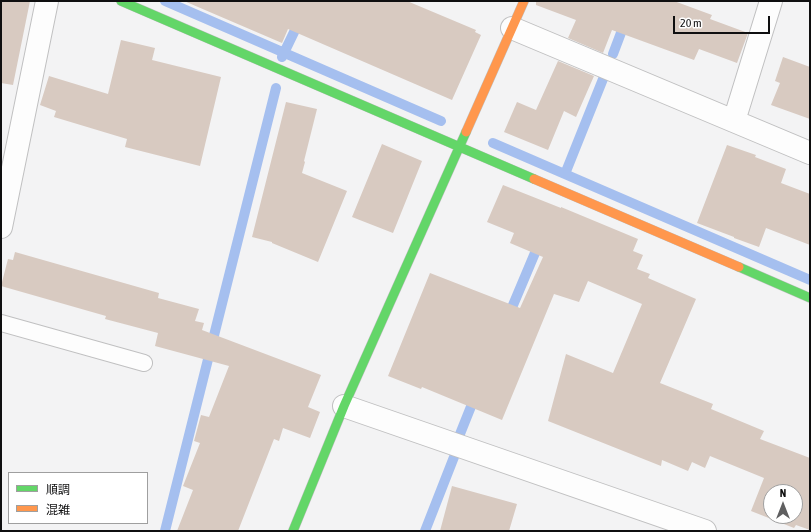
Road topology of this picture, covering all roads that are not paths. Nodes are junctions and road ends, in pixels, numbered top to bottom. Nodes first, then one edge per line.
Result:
1 (47, 1) edge
2 (121, 1) edge
3 (524, 1) edge
4 (771, 1) edge
5 (512, 28) junction
6 (734, 121) junction
7 (458, 147) junction
8 (810, 153) edge
9 (1, 227) edge
10 (810, 298) edge
11 (1, 323) edge
12 (144, 363) dead end
13 (344, 406) junction
14 (694, 529) edge
15 (293, 531) edge

1 - 9 street
2 - 7 street
3 - 5 street
4 - 6 street
5 - 6 street
5 - 7 street
6 - 8 street
7 - 10 street
7 - 13 street
11 - 12 lane
13 - 14 street
13 - 15 street

